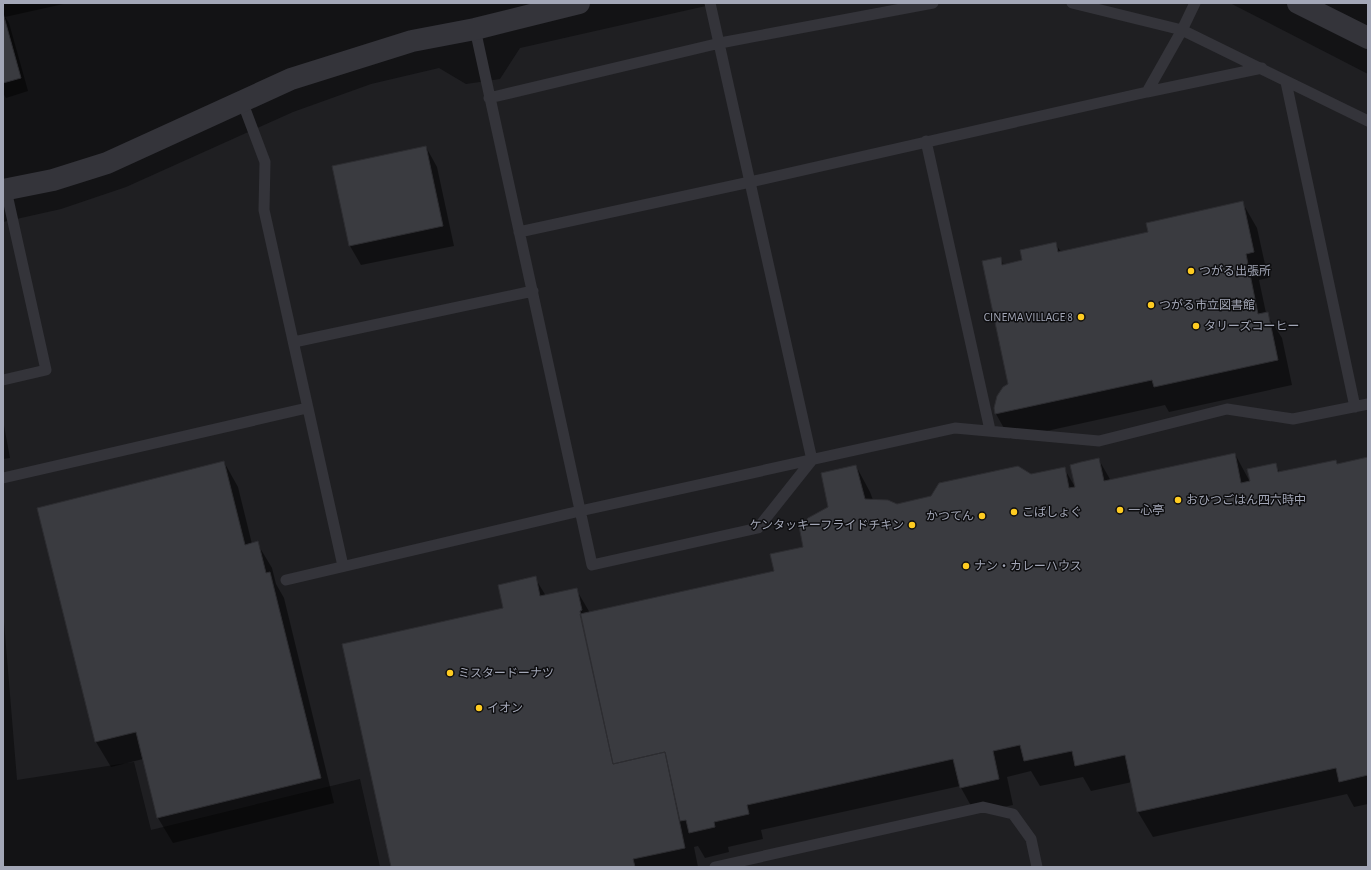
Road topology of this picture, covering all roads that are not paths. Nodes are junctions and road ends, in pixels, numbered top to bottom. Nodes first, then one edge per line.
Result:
1 (579, 3) edge
2 (710, 3) edge
3 (933, 3) edge
4 (1072, 3) edge
5 (1195, 3) edge
6 (1298, 3) edge
7 (475, 29) junction
8 (1182, 30) junction
9 (1368, 38) edge
10 (720, 43) junction
11 (1262, 68) junction
12 (1286, 82) junction
13 (1147, 92) junction
14 (490, 98) junction
15 (242, 101) junction
16 (1368, 121) edge
17 (926, 142) junction
18 (750, 182) junction
19 (5, 190) edge
20 (519, 232) junction
21 (533, 291) junction
22 (294, 342) junction
23 (3, 380) edge
24 (1368, 404) edge
25 (1355, 407) junction
26 (307, 408) junction
27 (990, 430) junction
28 (812, 460) junction
29 (3, 478) edge
30 (580, 511) junction
31 (343, 566) junction
32 (286, 580) dead end
33 (715, 867) edge
34 (1037, 867) edge

1 - 7 street
2 - 10 lane
3 - 10 lane
4 - 8 lane
5 - 8 lane
6 - 9 street
7 - 14 lane
7 - 15 street
8 - 11 lane
8 - 13 lane
10 - 14 lane
10 - 18 lane
11 - 12 lane
11 - 13 lane
12 - 16 lane
12 - 25 lane
13 - 17 lane
14 - 20 lane
15 - 19 street
15 - 22 lane
17 - 18 lane
17 - 27 lane
18 - 20 lane
18 - 28 lane
19 - 23 lane
20 - 21 lane
21 - 22 lane
21 - 30 lane
22 - 26 lane
24 - 25 lane
25 - 27 lane
26 - 29 lane
26 - 31 lane
27 - 28 lane
28 - 30 lane
28 - 30 lane
30 - 31 lane
31 - 32 lane
33 - 34 lane

